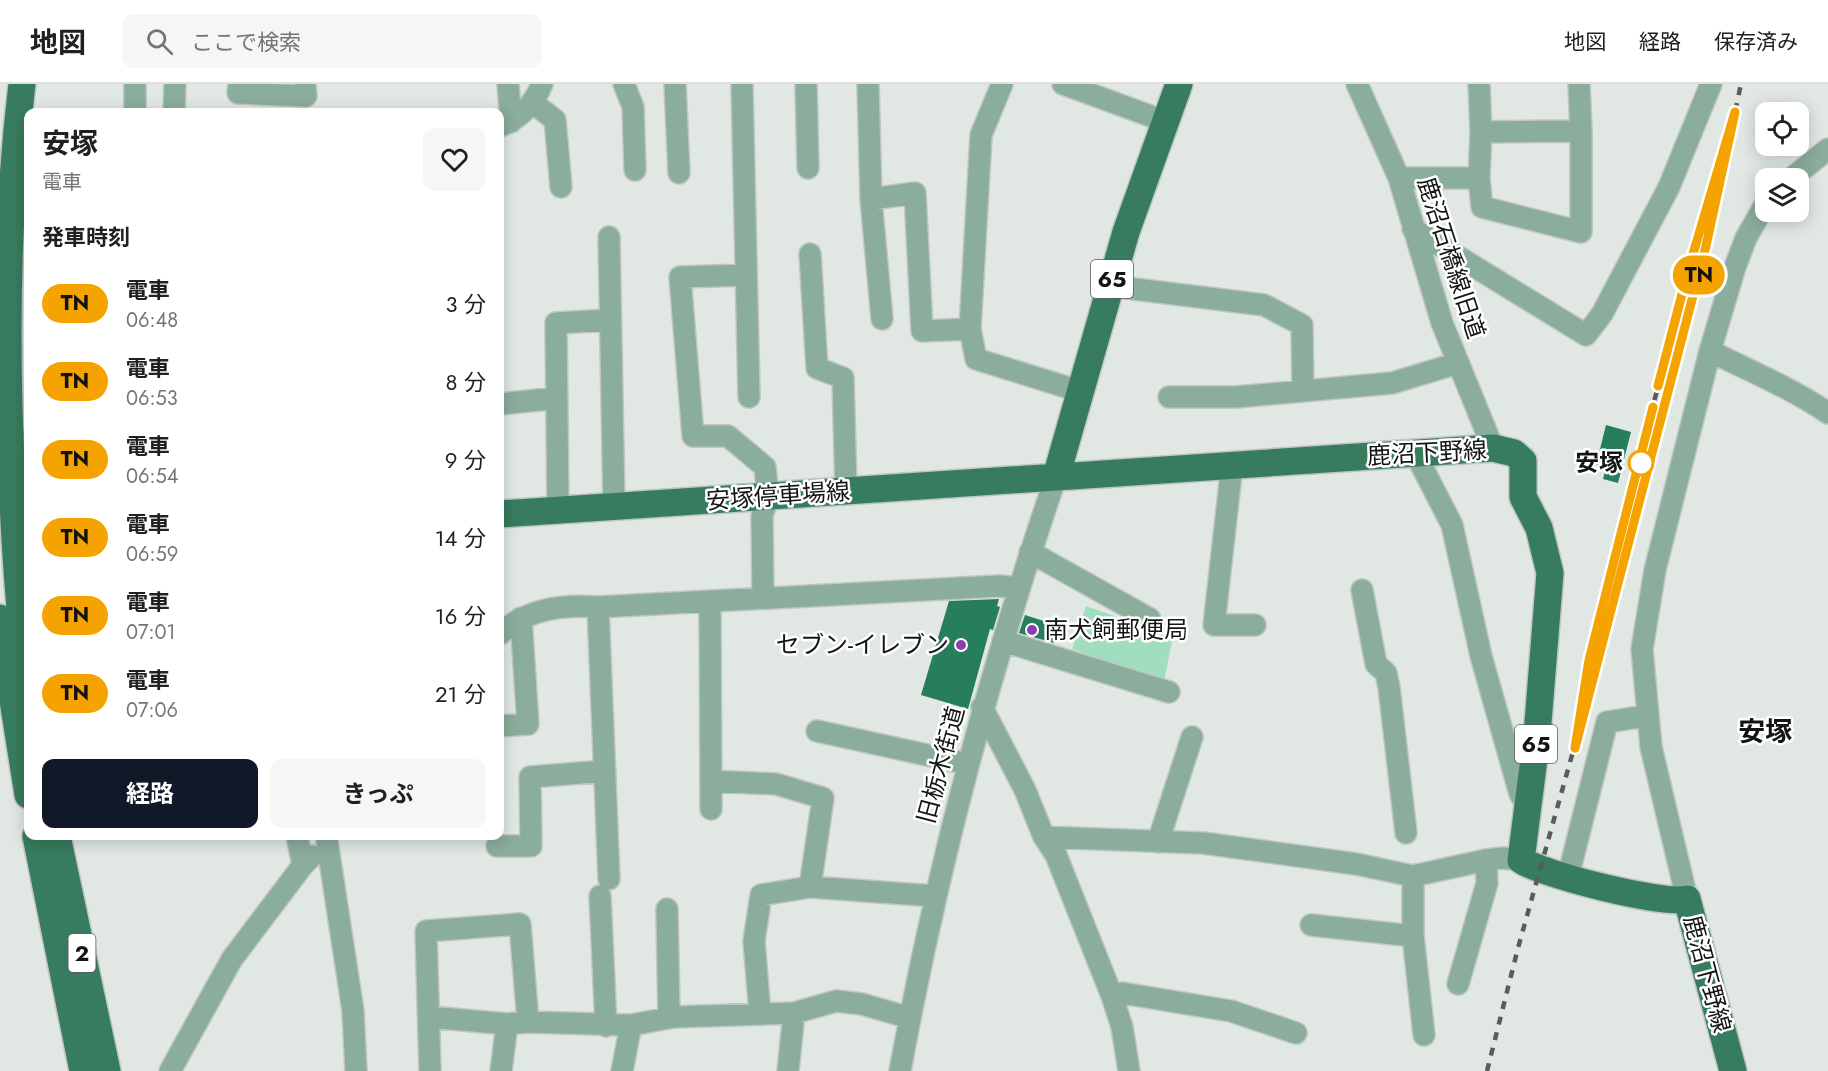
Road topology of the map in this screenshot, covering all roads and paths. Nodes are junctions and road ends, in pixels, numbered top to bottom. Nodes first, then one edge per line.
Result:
1 (6, 84) edge
2 (22, 84) edge
3 (135, 84) edge
4 (175, 84) edge
5 (239, 84) edge
6 (305, 84) edge
7 (508, 84) edge
8 (624, 84) edge
9 (675, 84) edge
10 (741, 84) edge
11 (806, 84) edge
12 (867, 84) edge
13 (1002, 84) edge
14 (1063, 84) edge
15 (1179, 84) edge
16 (1357, 84) edge
17 (1479, 84) edge
18 (1579, 84) edge
19 (1711, 84) edge
20 (537, 93) edge
21 (135, 108) edge
22 (174, 108) edge
23 (1164, 121) junction
24 (505, 124) edge
25 (0, 128) edge
26 (1581, 131) junction
27 (1481, 132) junction
28 (1828, 149) edge
29 (808, 168) dead end
30 (1804, 168) edge
31 (635, 170) dead end
32 (679, 173) dead end
33 (1399, 178) junction
34 (1479, 178) junction
35 (561, 187) dead end
36 (871, 199) junction
37 (1755, 222) edge
38 (1413, 229) junction
39 (609, 237) dead end
40 (810, 254) dead end
41 (746, 275) junction
42 (1110, 286) junction
43 (882, 319) dead end
44 (610, 320) junction
45 (970, 329) junction
46 (1710, 351) junction
47 (1458, 363) junction
48 (1303, 391) junction
49 (1078, 392) junction
50 (749, 397) dead end
51 (1169, 397) dead end
52 (557, 398) junction
53 (504, 404) edge
54 (1828, 412) edge
55 (1493, 448) junction
56 (1415, 453) junction
57 (13, 454) edge
58 (1232, 465) junction
59 (1056, 477) junction
60 (846, 491) junction
61 (768, 496) junction
62 (614, 506) junction
63 (558, 510) junction
64 (504, 514) edge
65 (15, 546) edge
66 (1030, 552) junction
67 (1019, 588) junction
68 (1362, 590) dead end
69 (762, 598) junction
70 (710, 603) junction
71 (598, 607) junction
72 (0, 618) edge
73 (521, 618) junction
74 (1150, 619) dead end
75 (1255, 625) dead end
76 (504, 631) edge
77 (24, 639) edge
78 (1003, 641) junction
79 (1169, 692) dead end
80 (982, 707) junction
81 (1646, 716) junction
82 (504, 726) edge
83 (817, 731) dead end
84 (1192, 737) dead end
85 (968, 764) junction
86 (24, 770) edge
87 (605, 771) junction
88 (711, 781) junction
89 (711, 809) dead end
90 (1530, 810) junction
91 (1406, 833) dead end
92 (1044, 837) junction
93 (37, 840) edge
94 (58, 840) edge
95 (298, 840) edge
96 (326, 840) edge
97 (328, 840) edge
98 (1158, 842) junction
99 (497, 846) dead end
100 (1486, 860) junction
101 (1521, 860) junction
102 (303, 865) junction
103 (1413, 876) junction
104 (1568, 877) junction
105 (810, 887) junction
106 (935, 896) junction
107 (1687, 899) junction
108 (667, 909) dead end
109 (1311, 925) dead end
110 (1413, 936) junction
111 (1458, 984) dead end
112 (1112, 996) junction
113 (794, 1012) junction
114 (760, 1014) junction
115 (430, 1017) junction
116 (669, 1017) junction
117 (910, 1018) junction
118 (528, 1022) junction
119 (507, 1024) junction
120 (631, 1025) junction
121 (606, 1026) junction
122 (1296, 1033) dead end
123 (1424, 1035) dead end
124 (83, 1071) edge
125 (107, 1071) edge
126 (170, 1071) edge
127 (356, 1071) edge
128 (430, 1071) edge
129 (501, 1071) edge
130 (622, 1071) edge
131 (788, 1071) edge
132 (900, 1071) edge
133 (1129, 1071) edge
134 (1733, 1071) edge

1 - 25 main road
2 - 57 main road
3 - 21 street
4 - 22 street
5 - 6 street
7 - 24 street
8 - 31 street
9 - 32 street
10 - 41 street
11 - 29 street
12 - 36 street
13 - 45 street
14 - 23 street
15 - 23 main road, 65
16 - 33 street, 鹿沼石橋線旧道
17 - 27 street
18 - 26 street
19 - 38 street
20 - 24 street
20 - 35 street
23 - 42 main road, 65
26 - 27 street
26 - 34 street
27 - 34 street
28 - 30 street
33 - 34 street
33 - 38 street, 鹿沼石橋線旧道
36 - 43 street
36 - 45 street
37 - 46 street
38 - 47 street, 鹿沼石橋線旧道
39 - 44 street
40 - 60 street
41 - 50 street
41 - 61 street
42 - 48 street
42 - 49 main road, 65
44 - 52 street
44 - 62 street
45 - 49 street
46 - 54 street
46 - 81 street
47 - 48 street
47 - 55 street, 鹿沼石橋線旧道
48 - 51 street
49 - 59 main road, 65
52 - 53 street
52 - 63 street
55 - 56 main road, 鹿沼下野線 / 65
55 - 90 main road, 鹿沼下野線 / 65
56 - 58 main road, 鹿沼下野線 / 65
56 - 90 street
57 - 65 main road
58 - 59 main road, 鹿沼下野線 / 65
58 - 75 street
59 - 60 main road, 安塚停車場線
59 - 66 street, 旧栃木街道
60 - 61 main road, 安塚停車場線
61 - 62 main road, 安塚停車場線
61 - 69 street
62 - 63 main road, 安塚停車場線
63 - 64 main road, 安塚停車場線
65 - 77 main road
66 - 67 street, 旧栃木街道
66 - 74 street
67 - 69 street
67 - 78 street, 旧栃木街道
68 - 91 street
69 - 70 street
70 - 71 street
70 - 88 street
71 - 73 street
71 - 87 street
72 - 86 main road
73 - 76 street
73 - 82 street
78 - 79 street
78 - 80 street, 旧栃木街道
80 - 85 street, 旧栃木街道
80 - 92 street
81 - 104 street
81 - 107 street
83 - 85 street
84 - 98 street
85 - 106 street, 旧栃木街道
87 - 99 street
87 - 121 street
88 - 89 street
88 - 105 street
90 - 101 main road, 鹿沼下野線 / 65
92 - 98 street
92 - 112 street
93 - 124 main road, 2
94 - 125 main road, 2
95 - 102 street
96 - 102 street
97 - 127 street
98 - 103 street
100 - 101 street
100 - 103 street
100 - 111 street
101 - 104 main road, 鹿沼下野線
102 - 126 street
103 - 110 street
104 - 107 main road, 鹿沼下野線
105 - 106 street
105 - 114 street
106 - 117 street, 旧栃木街道
107 - 134 main road, 鹿沼下野線
108 - 116 street
109 - 110 street
110 - 123 street
112 - 122 street
112 - 133 street
113 - 114 street
113 - 117 street
113 - 131 street
114 - 116 street
115 - 118 street
115 - 119 street
115 - 128 street
116 - 120 street
117 - 132 street, 旧栃木街道
118 - 119 street
118 - 121 street
119 - 129 street
120 - 121 street
120 - 130 street

